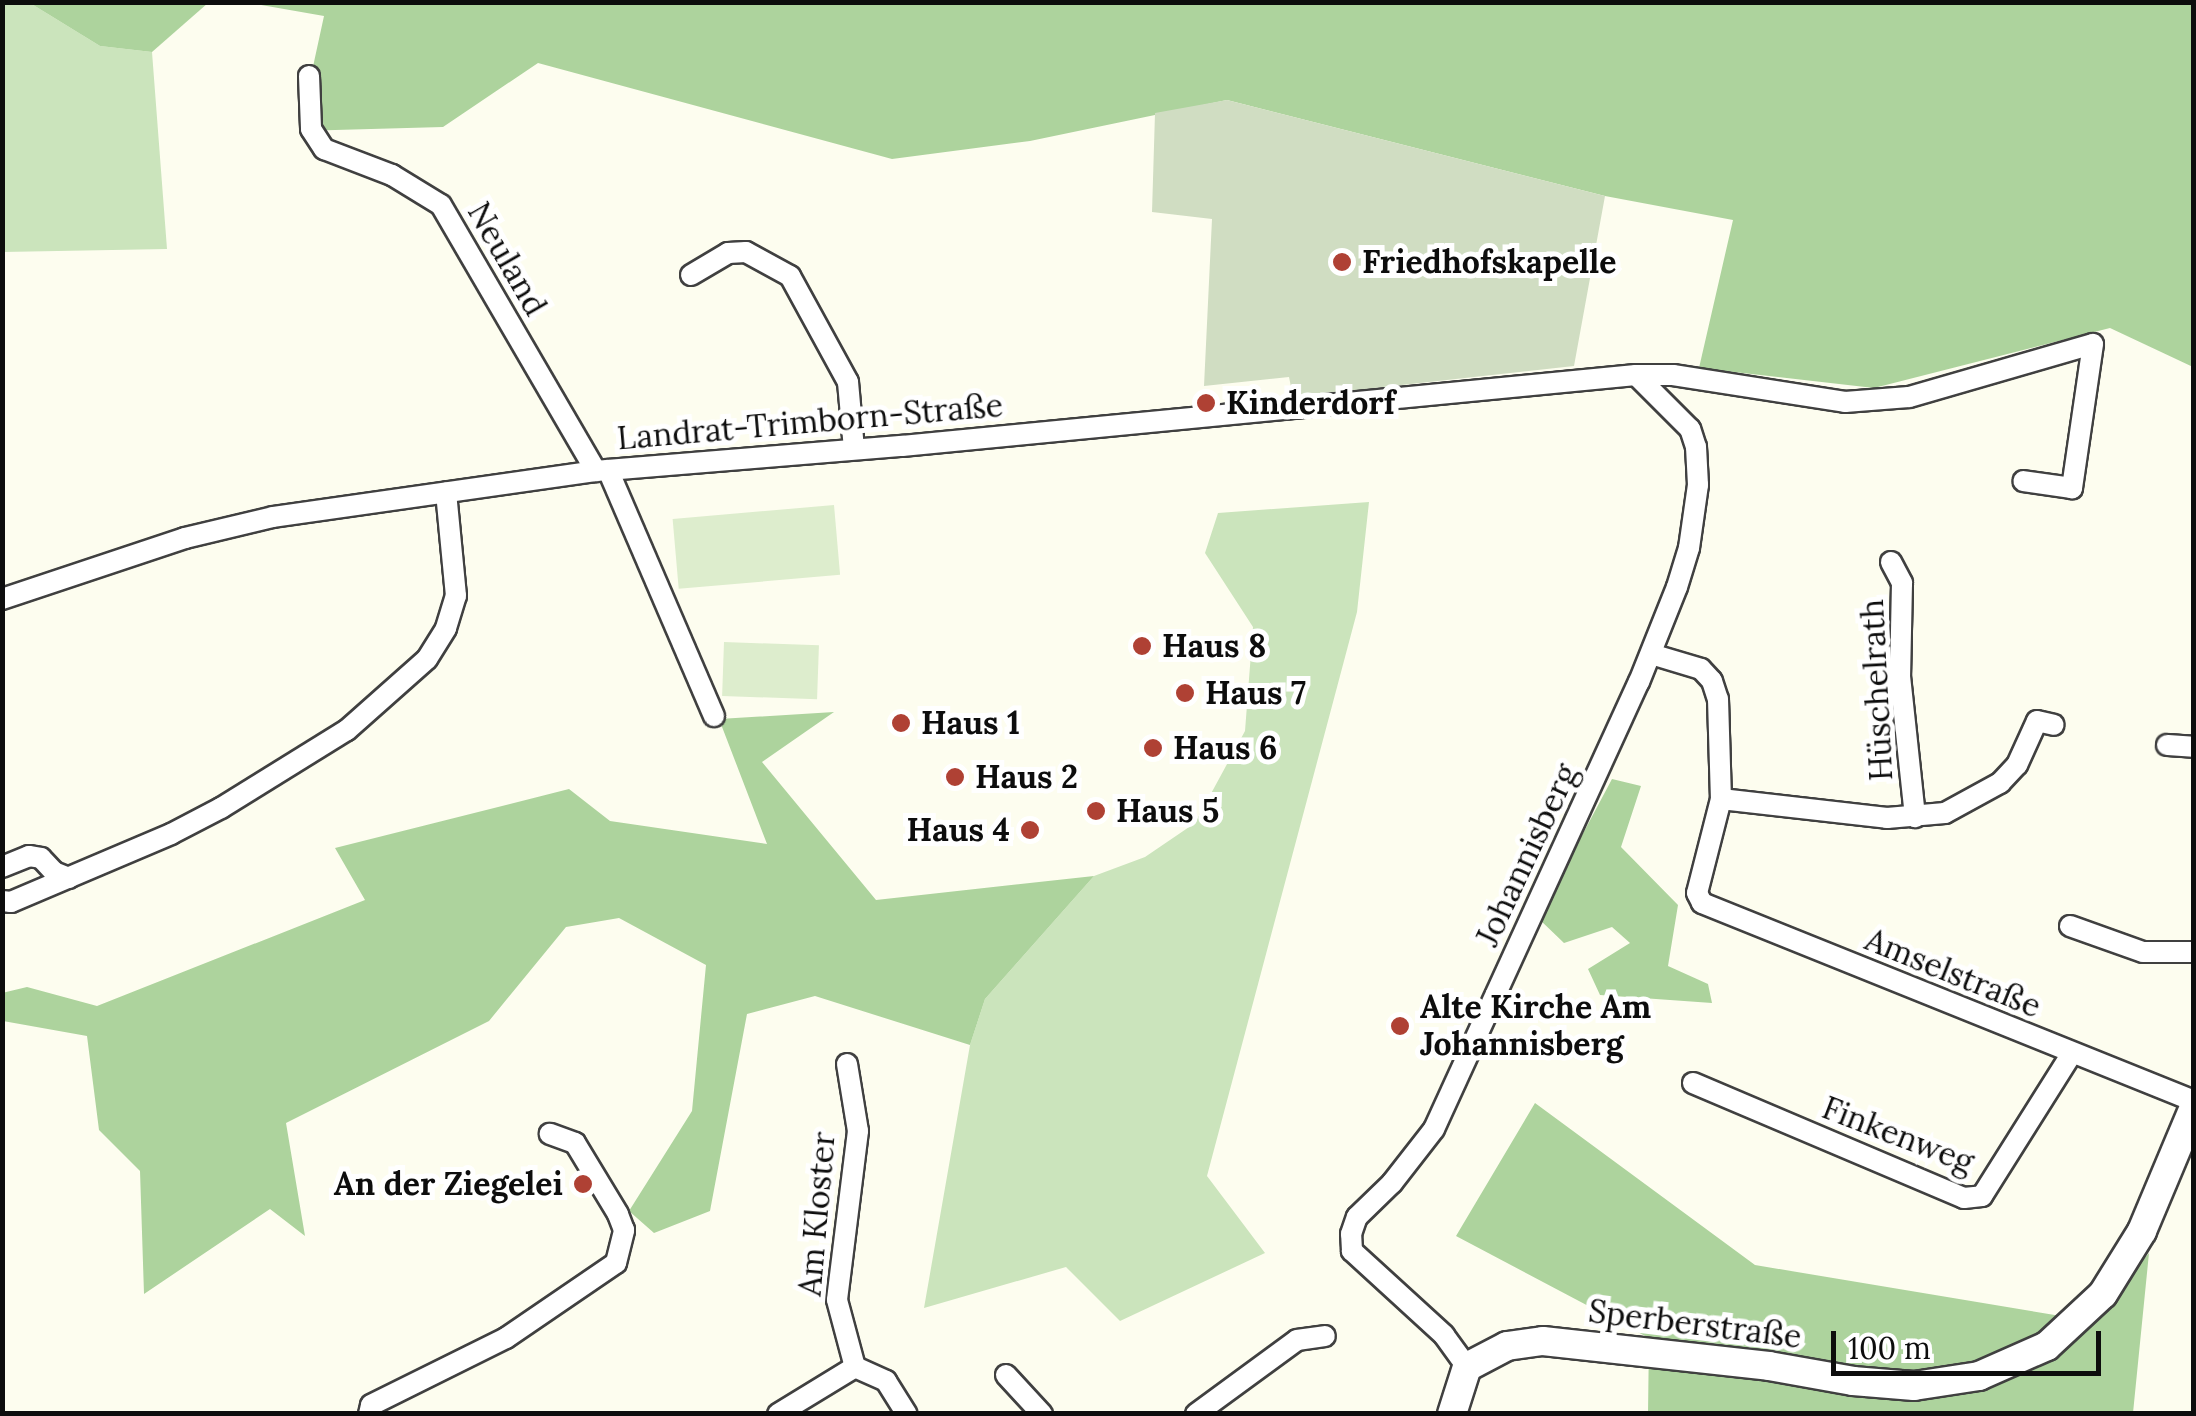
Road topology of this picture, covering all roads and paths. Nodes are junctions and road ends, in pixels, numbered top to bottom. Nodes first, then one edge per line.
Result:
1 (309, 76) dead end
2 (691, 275) dead end
3 (1636, 374) junction
4 (854, 449) junction
5 (602, 470) junction
6 (2023, 481) dead end
7 (446, 492) junction
8 (1891, 562) dead end
9 (2, 599) edge
10 (1651, 654) junction
11 (714, 716) dead end
12 (2054, 726) dead end
13 (2167, 746) dead end
14 (2194, 747) edge
15 (1721, 799) junction
16 (1915, 817) junction
17 (2, 867) edge
18 (69, 878) junction
19 (2, 901) edge
20 (2070, 926) dead end
21 (2194, 952) edge
22 (2072, 1054) junction
23 (847, 1064) dead end
24 (1694, 1083) dead end
25 (2194, 1104) edge
26 (550, 1134) dead end
27 (1325, 1336) dead end
28 (855, 1367) junction
29 (1468, 1367) junction
30 (1006, 1375) dead end
31 (368, 1414) edge
32 (778, 1414) edge
33 (907, 1414) edge
34 (1042, 1414) edge
35 (1196, 1414) edge
36 (1452, 1414) edge

1 - 5 street, Neuland
2 - 4 street
3 - 4 street, Landrat-Trimborn-Straße
3 - 6 street, Landrat-Trimborn-Straße
3 - 10 street, Johannisberg
4 - 5 street, Landrat-Trimborn-Straße
5 - 7 street, Landrat-Trimborn-Straße
5 - 11 street, Neuland
7 - 9 street, Landrat-Trimborn-Straße
7 - 18 street
8 - 16 street, Hüschelrath
10 - 15 street
10 - 29 street, Johannisberg
12 - 16 street, Hüschelrath
13 - 14 street
15 - 16 street, Hüschelrath
15 - 22 street, Amselstraße
17 - 18 street
18 - 19 street
20 - 21 street
22 - 24 street, Finkenweg
22 - 25 street, Amselstraße
23 - 28 street, Am Kloster
25 - 29 street, Sperberstraße
26 - 31 street
27 - 35 street
28 - 32 street
28 - 33 street
29 - 36 street
30 - 34 street

